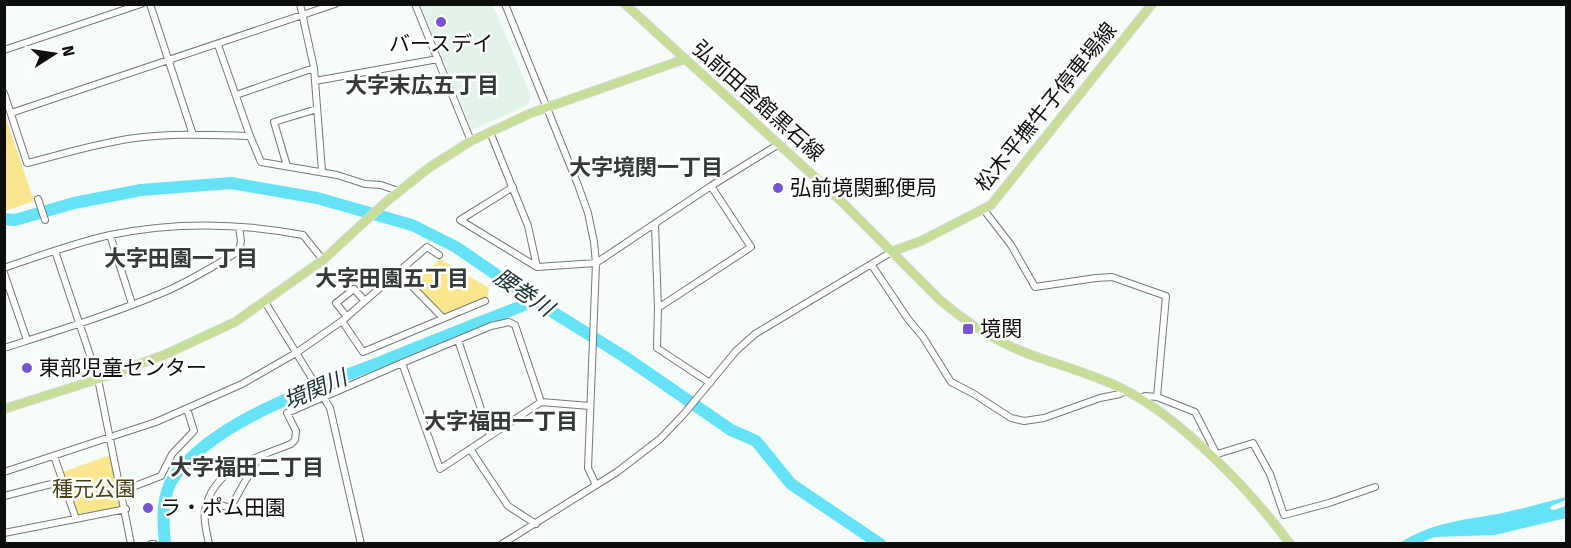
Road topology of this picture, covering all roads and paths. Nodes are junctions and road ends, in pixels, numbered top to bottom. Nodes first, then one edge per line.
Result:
1 (141, 4) edge
2 (150, 4) edge
3 (300, 4) edge
4 (335, 4) edge
5 (415, 4) edge
6 (505, 4) edge
7 (626, 4) edge
8 (1152, 4) edge
9 (304, 15) junction
10 (218, 45) junction
11 (4, 50) edge
12 (438, 59) junction
13 (685, 59) junction
14 (167, 62) junction
15 (314, 68) junction
16 (315, 81) junction
17 (4, 93) edge
18 (236, 95) junction
19 (546, 108) junction
20 (317, 109) junction
21 (11, 113) junction
22 (490, 132) junction
23 (193, 135) junction
24 (250, 136) junction
25 (471, 141) junction
26 (779, 144) junction
27 (287, 166) junction
28 (322, 171) junction
29 (711, 186) junction
30 (513, 187) junction
31 (398, 191) junction
32 (38, 199) dead end
33 (984, 210) junction
34 (45, 220) dead end
35 (655, 225) junction
36 (239, 227) junction
37 (110, 236) junction
38 (55, 251) junction
39 (893, 251) junction
40 (439, 255) dead end
41 (323, 260) junction
42 (596, 263) junction
43 (871, 264) junction
44 (537, 267) junction
45 (4, 268) edge
46 (398, 272) junction
47 (4, 273) edge
48 (7, 292) edge
49 (365, 301) junction
50 (485, 301) dead end
51 (264, 302) junction
52 (132, 304) junction
53 (658, 308) junction
54 (443, 318) junction
55 (345, 319) junction
56 (80, 322) junction
57 (27, 340) junction
58 (458, 340) junction
59 (4, 348) edge
60 (296, 353) junction
61 (402, 363) junction
62 (98, 379) junction
63 (710, 382) junction
64 (1125, 390) junction
65 (323, 396) junction
66 (1157, 397) junction
67 (1140, 399) junction
68 (540, 402) junction
69 (590, 406) junction
70 (4, 409) edge
71 (187, 409) junction
72 (110, 436) junction
73 (490, 436) junction
74 (470, 449) junction
75 (1213, 455) junction
76 (54, 456) junction
77 (260, 456) junction
78 (4, 472) edge
79 (63, 481) junction
80 (596, 485) junction
81 (1375, 487) dead end
82 (122, 491) junction
83 (4, 496) edge
84 (209, 501) junction
85 (126, 509) junction
86 (76, 519) junction
87 (536, 524) junction
88 (4, 533) edge
89 (132, 543) edge
90 (209, 543) edge
91 (361, 543) edge
92 (502, 543) edge
93 (1290, 543) edge

1 - 11 street
2 - 14 street
3 - 9 street
4 - 9 street
5 - 12 street
6 - 19 street
7 - 13 main road, 弘前田舎館黒石線
8 - 33 main road, 松木平撫牛子停車場線
9 - 10 street
9 - 15 street
10 - 14 street
10 - 18 street
12 - 16 street
12 - 25 street
13 - 19 main road
13 - 26 main road, 弘前田舎館黒石線
14 - 21 street
14 - 23 street
15 - 16 street
15 - 18 street
16 - 20 street
17 - 21 street
18 - 24 street
19 - 22 main road
19 - 42 street
20 - 27 street
20 - 28 street
21 - 23 street
22 - 25 main road
22 - 30 street
23 - 24 street
24 - 27 street
25 - 31 main road
26 - 29 street
26 - 39 main road, 弘前田舎館黒石線
27 - 28 street
28 - 31 street
29 - 35 street
29 - 53 street
30 - 44 street
30 - 44 street
31 - 41 main road
32 - 34 street
33 - 39 main road, 松木平撫牛子停車場線
33 - 66 street
35 - 42 street
35 - 53 street
36 - 37 street
36 - 41 street
36 - 52 street
37 - 38 street
37 - 52 street
38 - 45 street
38 - 56 street
39 - 43 street
39 - 64 main road, 弘前田舎館黒石線
40 - 46 street
41 - 51 main road
42 - 44 street
42 - 69 street
43 - 63 street
43 - 64 street
46 - 49 street
46 - 54 street
47 - 48 street
48 - 57 street
49 - 55 street
49 - 55 street
50 - 54 street
51 - 60 street
51 - 62 main road
52 - 56 street
53 - 63 street
54 - 55 street
55 - 60 street
56 - 57 street
56 - 62 street
57 - 59 street
58 - 61 street
58 - 68 street
58 - 73 street
60 - 65 street
60 - 71 street
61 - 65 street
61 - 74 street
62 - 70 main road
62 - 72 street
63 - 80 street
64 - 67 main road, 弘前田舎館黒石線
65 - 77 street
65 - 91 street
66 - 67 street
66 - 75 street
67 - 75 main road, 弘前田舎館黒石線
68 - 69 street
68 - 73 street
69 - 80 street
71 - 72 street
71 - 82 street
72 - 76 street
72 - 82 street
73 - 74 street
74 - 87 street
75 - 81 street
75 - 93 main road, 弘前田舎館黒石線
76 - 78 street
76 - 79 street
77 - 84 street
77 - 84 street
79 - 83 street
79 - 86 street
80 - 87 street
82 - 85 street
84 - 90 street
85 - 86 street
85 - 89 street
86 - 88 street
87 - 92 street

